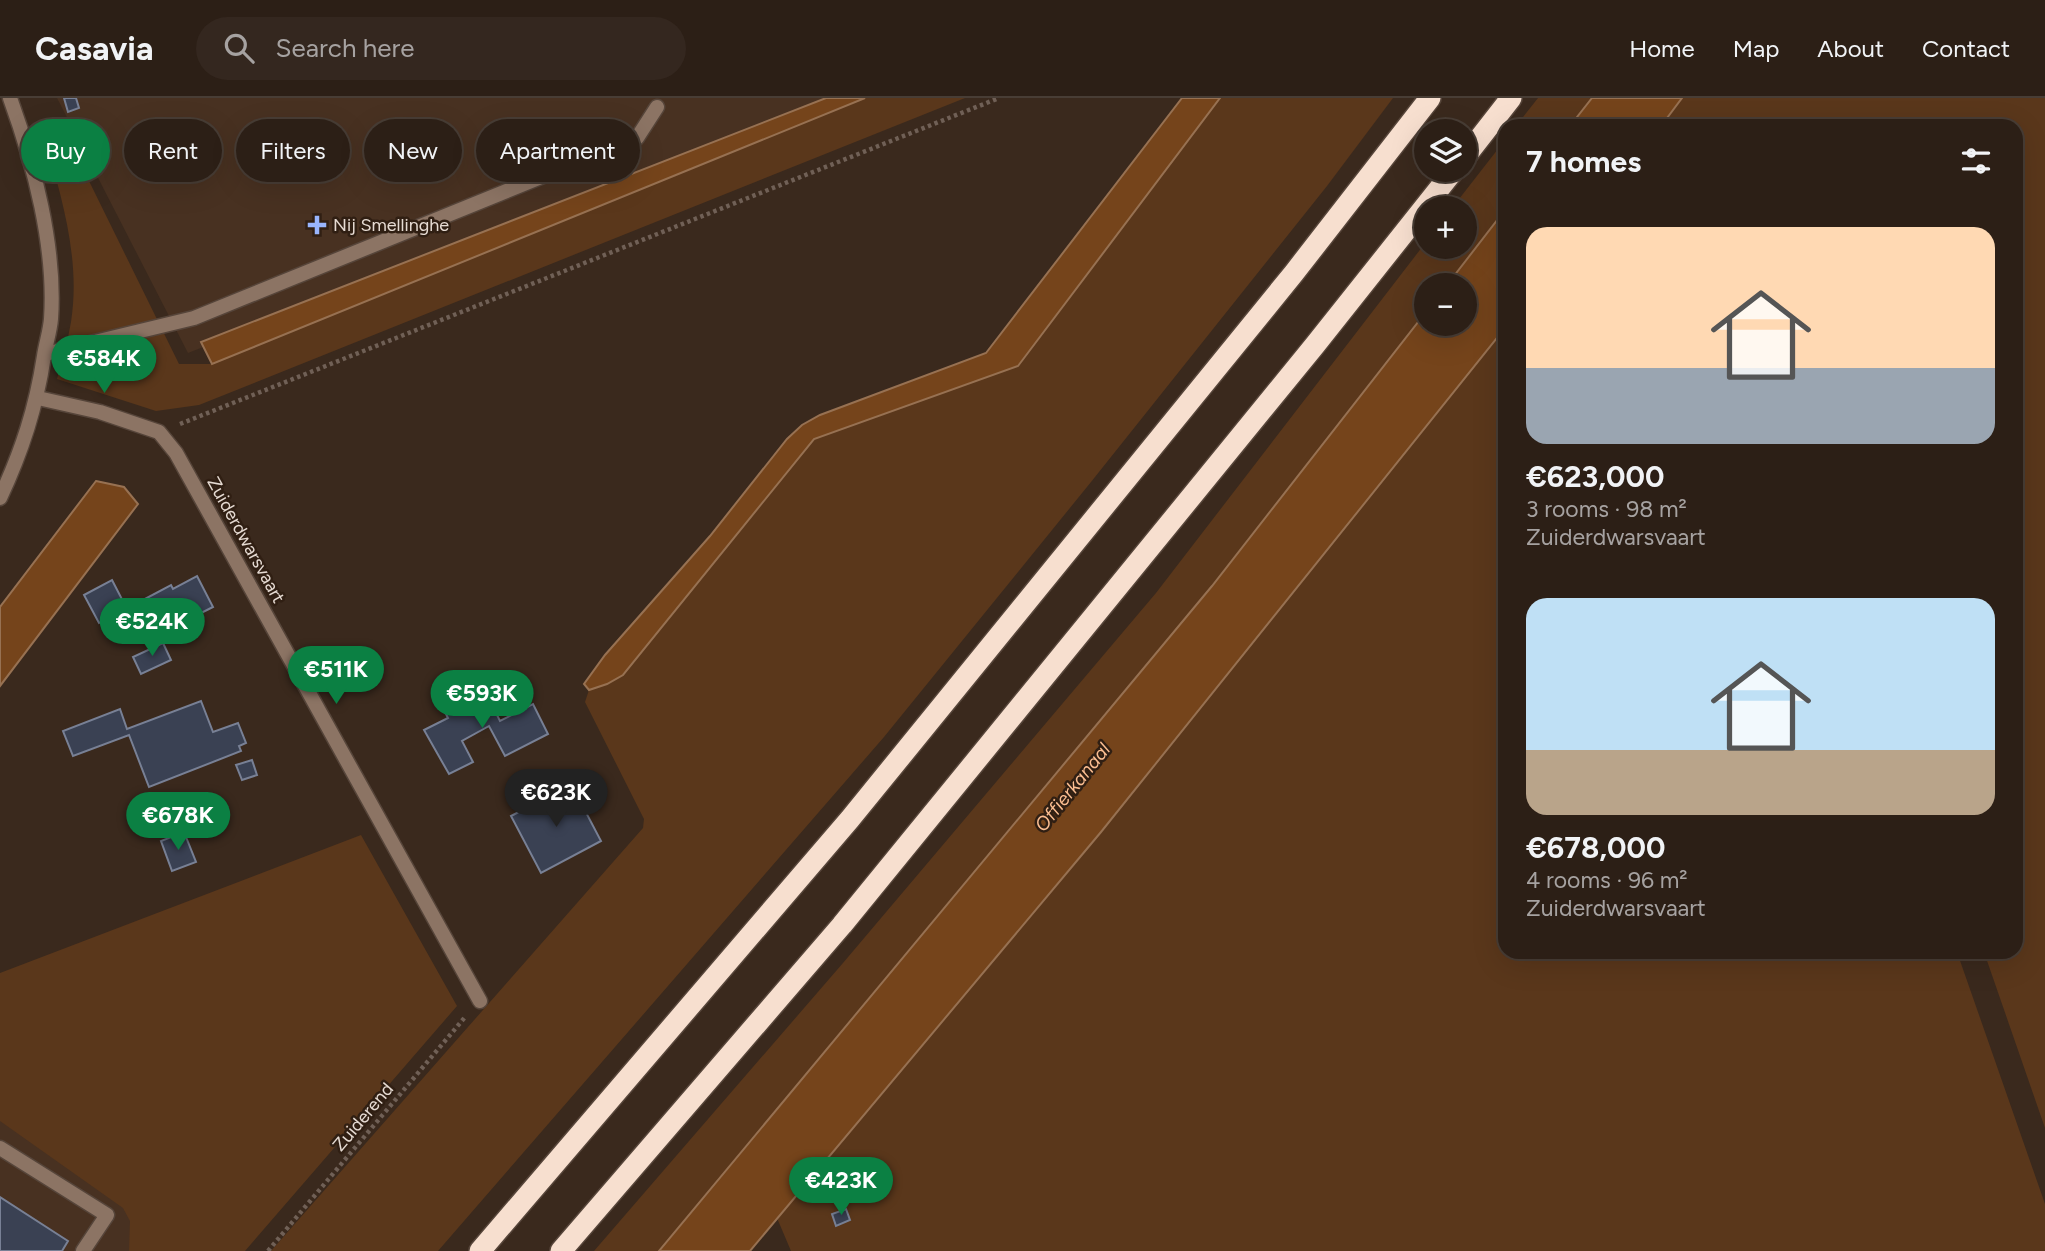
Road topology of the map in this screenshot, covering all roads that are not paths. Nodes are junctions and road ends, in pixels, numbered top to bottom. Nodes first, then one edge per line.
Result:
1 (9, 98) edge
2 (1430, 98) edge
3 (1511, 98) edge
4 (0, 101) edge
5 (657, 107) dead end
6 (1477, 142) edge
7 (1444, 182) edge
8 (45, 354) junction
9 (37, 398) junction
10 (0, 498) edge
11 (480, 1001) road end
12 (0, 1148) edge
13 (83, 1251) edge
14 (480, 1251) edge
15 (561, 1251) edge

1 - 4 street
1 - 8 street
2 - 14 highway
3 - 6 highway
5 - 8 street
7 - 15 highway
8 - 9 street
9 - 10 street
9 - 11 street, Zuiderdwarsvaart
12 - 13 street

